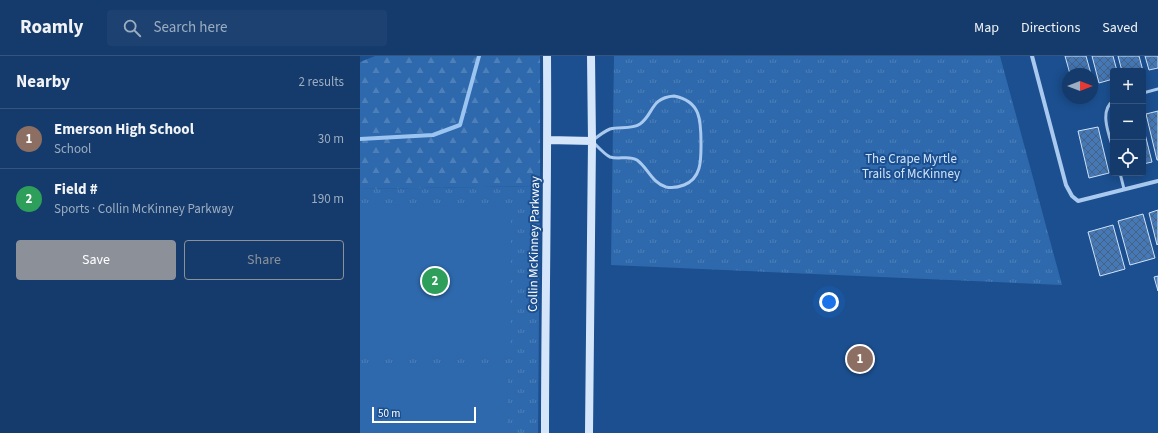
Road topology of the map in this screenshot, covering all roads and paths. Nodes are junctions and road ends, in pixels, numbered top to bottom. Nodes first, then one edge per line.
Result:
1 (547, 56) edge
2 (591, 56) edge
3 (1032, 56) edge
4 (1158, 89) edge
5 (1146, 92) edge
6 (1110, 104) edge
7 (548, 140) junction
8 (1111, 140) edge
9 (592, 141) junction
10 (1121, 176) edge
11 (1158, 181) edge
12 (1124, 189) junction
13 (545, 433) edge
14 (589, 433) edge

1 - 7 street, Collin McKinney Parkway
2 - 9 street
3 - 12 street
4 - 5 lane
6 - 8 lane
7 - 9 street
7 - 13 street, Collin McKinney Parkway
9 - 9 lane
9 - 14 street
10 - 12 lane
11 - 12 street

